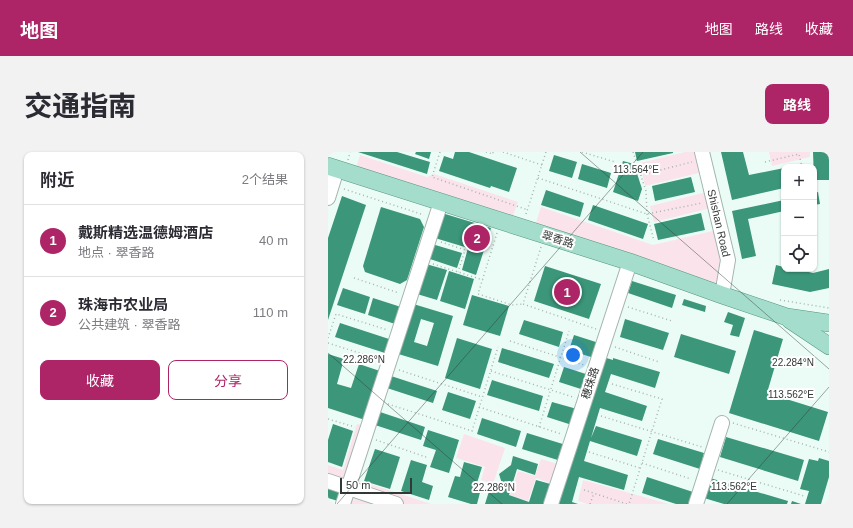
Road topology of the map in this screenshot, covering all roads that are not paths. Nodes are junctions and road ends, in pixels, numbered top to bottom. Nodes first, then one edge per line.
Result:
1 (703, 155) edge
2 (333, 167) edge
3 (330, 192) edge
4 (441, 202) junction
5 (630, 262) junction
6 (722, 295) junction
7 (787, 317) junction
8 (829, 323) edge
9 (829, 346) edge
10 (722, 424) road end
11 (328, 481) edge
12 (348, 488) junction
13 (343, 504) edge
14 (396, 504) edge
15 (551, 504) edge
16 (696, 504) edge

1 - 6 street, Shishan Road
2 - 3 street
2 - 4 main road, 翠香路
4 - 5 main road, 翠香路
4 - 12 street
5 - 6 main road, 翠香路
5 - 15 street, 穗珠路
6 - 7 main road, 翠香路
7 - 8 main road
7 - 9 main road
10 - 16 street
11 - 12 street
12 - 13 street
12 - 14 street

